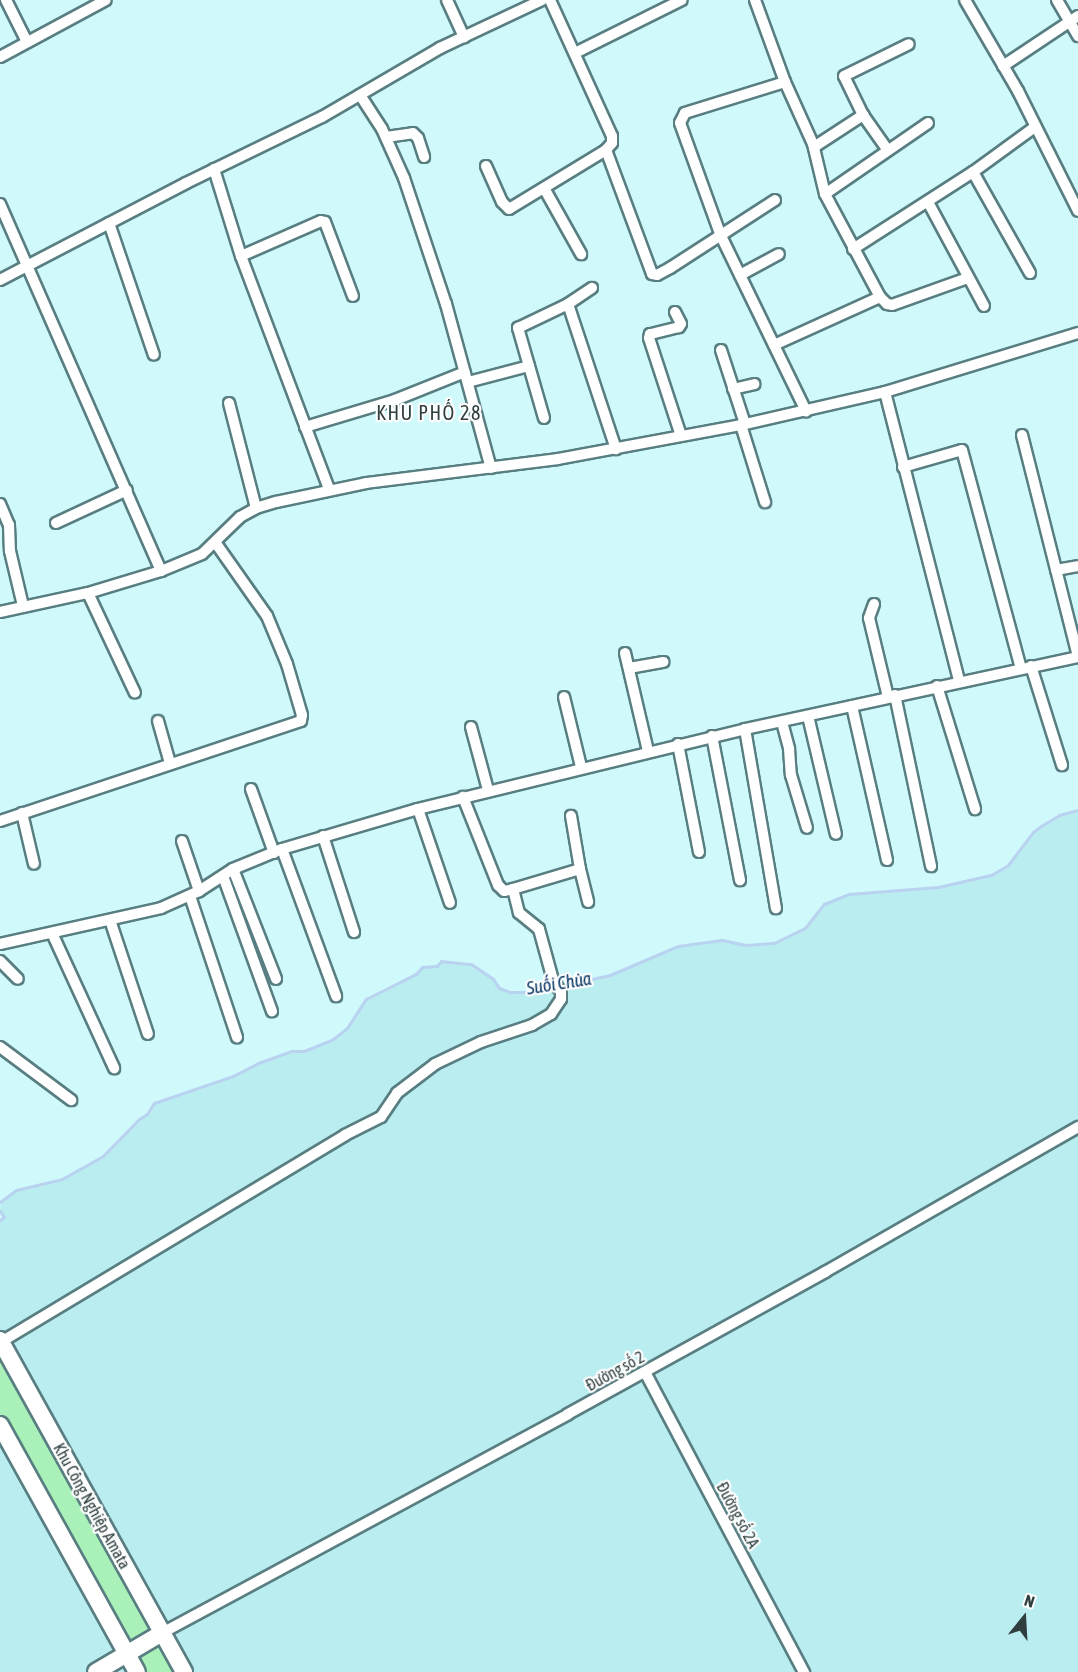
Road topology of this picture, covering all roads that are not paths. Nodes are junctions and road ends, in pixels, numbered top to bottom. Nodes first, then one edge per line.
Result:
1 (6, 0) edge
2 (106, 0) edge
3 (447, 0) edge
4 (542, 0) edge
5 (550, 0) edge
6 (682, 0) edge
7 (756, 0) edge
8 (965, 0) edge
9 (1057, 0) edge
10 (1074, 19) edge
11 (1078, 36) edge
12 (464, 37) junction
13 (27, 42) junction
14 (909, 44) dead end
15 (575, 53) junction
16 (0, 57) edge
17 (1003, 66) junction
18 (785, 82) junction
19 (360, 95) junction
20 (863, 115) junction
21 (927, 123) dead end
22 (1035, 126) junction
23 (386, 137) junction
24 (814, 147) junction
25 (887, 149) junction
26 (606, 150) junction
27 (424, 157) dead end
28 (486, 166) dead end
29 (214, 169) junction
30 (973, 172) junction
31 (544, 188) junction
32 (825, 194) junction
33 (775, 200) dead end
34 (928, 202) junction
35 (0, 204) edge
36 (1078, 211) edge
37 (109, 223) junction
38 (721, 236) junction
39 (853, 249) junction
40 (581, 254) dead end
41 (779, 254) dead end
42 (241, 256) junction
43 (27, 265) junction
44 (1030, 273) dead end
45 (740, 275) junction
46 (968, 278) junction
47 (0, 280) edge
48 (592, 288) dead end
49 (353, 296) dead end
50 (880, 297) junction
51 (568, 304) junction
52 (984, 306) dead end
53 (675, 312) dead end
54 (1078, 333) edge
55 (774, 345) junction
56 (721, 350) dead end
57 (154, 355) dead end
58 (529, 366) junction
59 (466, 377) junction
60 (754, 384) dead end
61 (734, 389) junction
62 (885, 392) junction
63 (228, 403) dead end
64 (806, 411) junction
65 (544, 418) dead end
66 (743, 425) junction
67 (305, 428) junction
68 (1022, 435) dead end
69 (681, 436) junction
70 (616, 449) junction
71 (903, 467) junction
72 (491, 468) junction
73 (329, 489) junction
74 (127, 490) junction
75 (765, 502) dead end
76 (0, 504) edge
77 (256, 508) junction
78 (56, 523) dead end
79 (214, 542) junction
80 (1078, 566) edge
81 (1056, 570) junction
82 (161, 572) junction
83 (88, 594) junction
84 (874, 604) dead end
85 (23, 606) junction
86 (0, 612) edge
87 (625, 653) dead end
88 (1078, 657) edge
89 (663, 662) dead end
90 (1026, 667) junction
91 (629, 668) junction
92 (959, 681) junction
93 (937, 686) junction
94 (135, 693) dead end
95 (892, 696) junction
96 (564, 697) dead end
97 (852, 706) junction
98 (808, 716) junction
99 (158, 721) dead end
100 (782, 722) junction
101 (471, 727) dead end
102 (745, 729) junction
103 (712, 736) junction
104 (678, 744) junction
105 (648, 751) junction
106 (170, 763) junction
107 (1062, 765) dead end
108 (581, 767) junction
109 (251, 789) dead end
110 (488, 790) junction
111 (464, 797) junction
112 (418, 809) junction
113 (975, 809) dead end
114 (22, 813) junction
115 (571, 816) dead end
116 (0, 820) edge
117 (807, 828) dead end
118 (836, 834) dead end
119 (323, 836) junction
120 (182, 841) dead end
121 (278, 851) junction
122 (699, 852) dead end
123 (887, 860) dead end
124 (34, 864) dead end
125 (931, 866) dead end
126 (233, 869) junction
127 (580, 869) junction
128 (223, 876) junction
129 (740, 880) dead end
130 (513, 889) junction
131 (195, 893) junction
132 (588, 902) dead end
133 (450, 903) dead end
134 (776, 908) dead end
135 (110, 920) junction
136 (354, 932) dead end
137 (52, 933) junction
138 (0, 944) edge
139 (0, 961) edge
140 (18, 979) dead end
141 (276, 979) dead end
142 (336, 996) dead end
143 (272, 1011) dead end
144 (148, 1034) dead end
145 (237, 1037) dead end
146 (0, 1047) edge
147 (114, 1068) dead end
148 (72, 1100) dead end
149 (1078, 1127) edge
150 (0, 1341) edge
151 (645, 1372) junction
152 (0, 1425) edge
153 (162, 1634) junction
154 (127, 1655) junction
155 (96, 1672) edge
156 (137, 1672) edge
157 (184, 1672) edge
158 (804, 1672) edge

1 - 13 street
2 - 13 street
3 - 12 street
4 - 12 street
5 - 15 street
6 - 15 street
7 - 18 street
8 - 17 street
9 - 10 street
10 - 11 street
10 - 17 street
12 - 19 street
13 - 16 street
14 - 20 street
15 - 26 street
17 - 22 street
18 - 24 street
18 - 38 street
19 - 23 street
19 - 29 street
20 - 24 street
20 - 25 street
21 - 25 street
22 - 30 street
22 - 36 street
23 - 27 street
23 - 59 street
24 - 32 street
25 - 32 street
26 - 31 street
26 - 38 street
28 - 31 street
29 - 37 street
29 - 42 street
30 - 34 street
30 - 44 street
31 - 40 street
32 - 39 street
33 - 38 street
34 - 39 street
34 - 46 street
35 - 43 street
37 - 43 street
37 - 57 street
38 - 45 street
39 - 50 street
41 - 45 street
42 - 49 street
42 - 67 street
43 - 47 street
43 - 74 street
45 - 55 street
46 - 50 street
46 - 52 street
48 - 51 street
50 - 55 street
51 - 58 street
51 - 70 street
53 - 69 street
54 - 62 street
55 - 64 street
56 - 61 street
58 - 59 street
58 - 65 street
59 - 67 street
59 - 72 street
60 - 61 street
61 - 66 street
62 - 64 street
62 - 71 street
63 - 77 street
64 - 66 street
66 - 69 street
66 - 75 street
67 - 73 street
68 - 81 street
69 - 70 street
70 - 72 street
71 - 90 street
71 - 92 street
72 - 73 street
73 - 77 street
74 - 78 street
74 - 82 street
76 - 85 street
77 - 79 street
79 - 82 street
79 - 106 street
80 - 81 street
81 - 88 street
82 - 83 street
83 - 85 street
83 - 94 street
84 - 95 street
85 - 86 street
87 - 91 street
88 - 90 street
89 - 91 street
90 - 92 street
90 - 107 street
91 - 105 street
92 - 93 street
93 - 95 street
93 - 113 street
95 - 97 street
95 - 125 street
96 - 108 street
97 - 98 street
97 - 123 street
98 - 100 street
98 - 118 street
99 - 106 street
100 - 102 street
100 - 117 street
101 - 110 street
102 - 103 street
102 - 134 street
103 - 104 street
103 - 129 street
104 - 105 street
104 - 122 street
105 - 108 street
106 - 114 street
108 - 110 street
109 - 121 street
110 - 111 street
111 - 112 street
111 - 130 street
112 - 119 street
112 - 133 street
114 - 116 street
114 - 124 street
115 - 127 street
119 - 121 street
119 - 136 street
120 - 131 street
121 - 126 street
121 - 142 street
126 - 128 street
126 - 141 street
127 - 130 street
127 - 132 street
128 - 131 street
128 - 143 street
130 - 150 street
131 - 135 street
131 - 145 street
135 - 137 street
135 - 144 street
137 - 138 street
137 - 147 street
139 - 140 street
146 - 148 street
149 - 151 street, Đường số 2
150 - 153 street, Khu Công Nghiệp Amata
151 - 153 street, Đường số 2
151 - 158 street, Đường số 2A
152 - 154 street
153 - 154 street
153 - 157 street, Khu Công Nghiệp Amata
154 - 155 street
154 - 156 street

